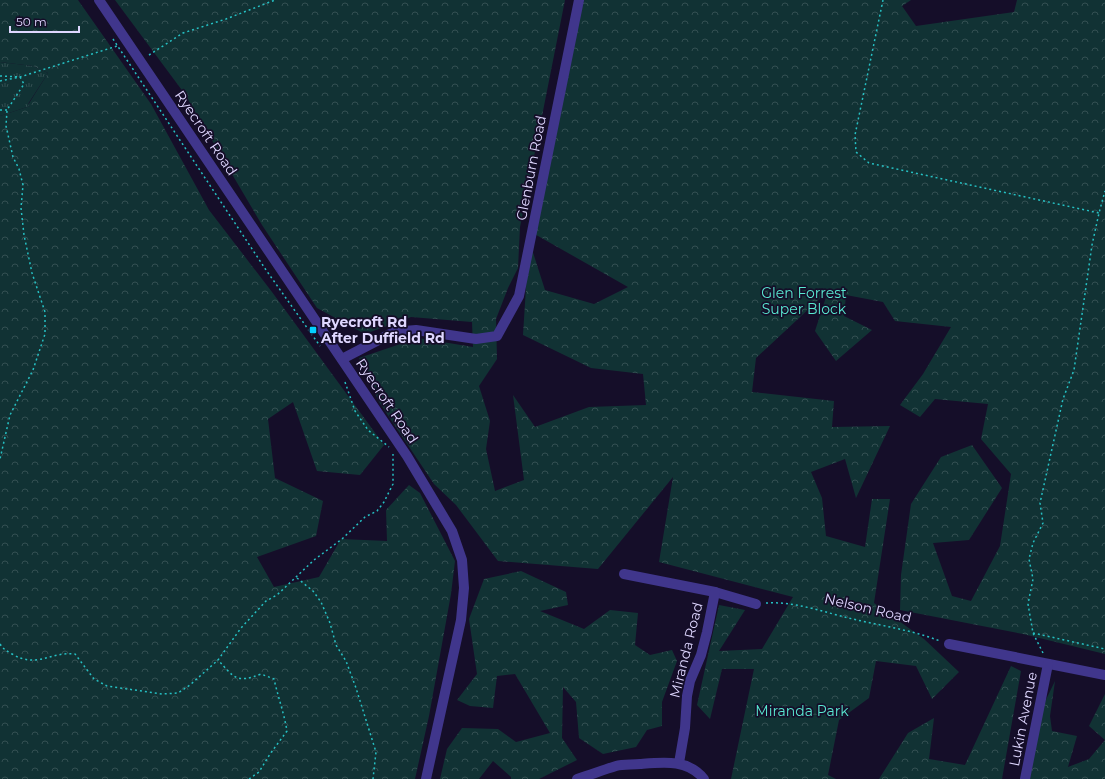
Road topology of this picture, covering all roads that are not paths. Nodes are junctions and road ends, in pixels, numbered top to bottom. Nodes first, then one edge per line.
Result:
1 (99, 0) edge
2 (579, 0) edge
3 (342, 358) junction
4 (624, 574) dead end
5 (715, 592) junction
6 (756, 604) road end
7 (949, 644) road end
8 (1048, 664) junction
9 (1105, 675) edge
10 (679, 763) junction
11 (426, 779) edge
12 (577, 779) edge
13 (704, 779) edge
14 (1025, 779) edge

1 - 3 street, Ryecroft Road
2 - 3 street, Glenburn Road
3 - 11 street, Ryecroft Road
4 - 5 street
5 - 6 street
5 - 10 street, Miranda Road
7 - 8 street
8 - 9 street
8 - 14 street, Lukin Avenue
10 - 12 street
10 - 13 street

